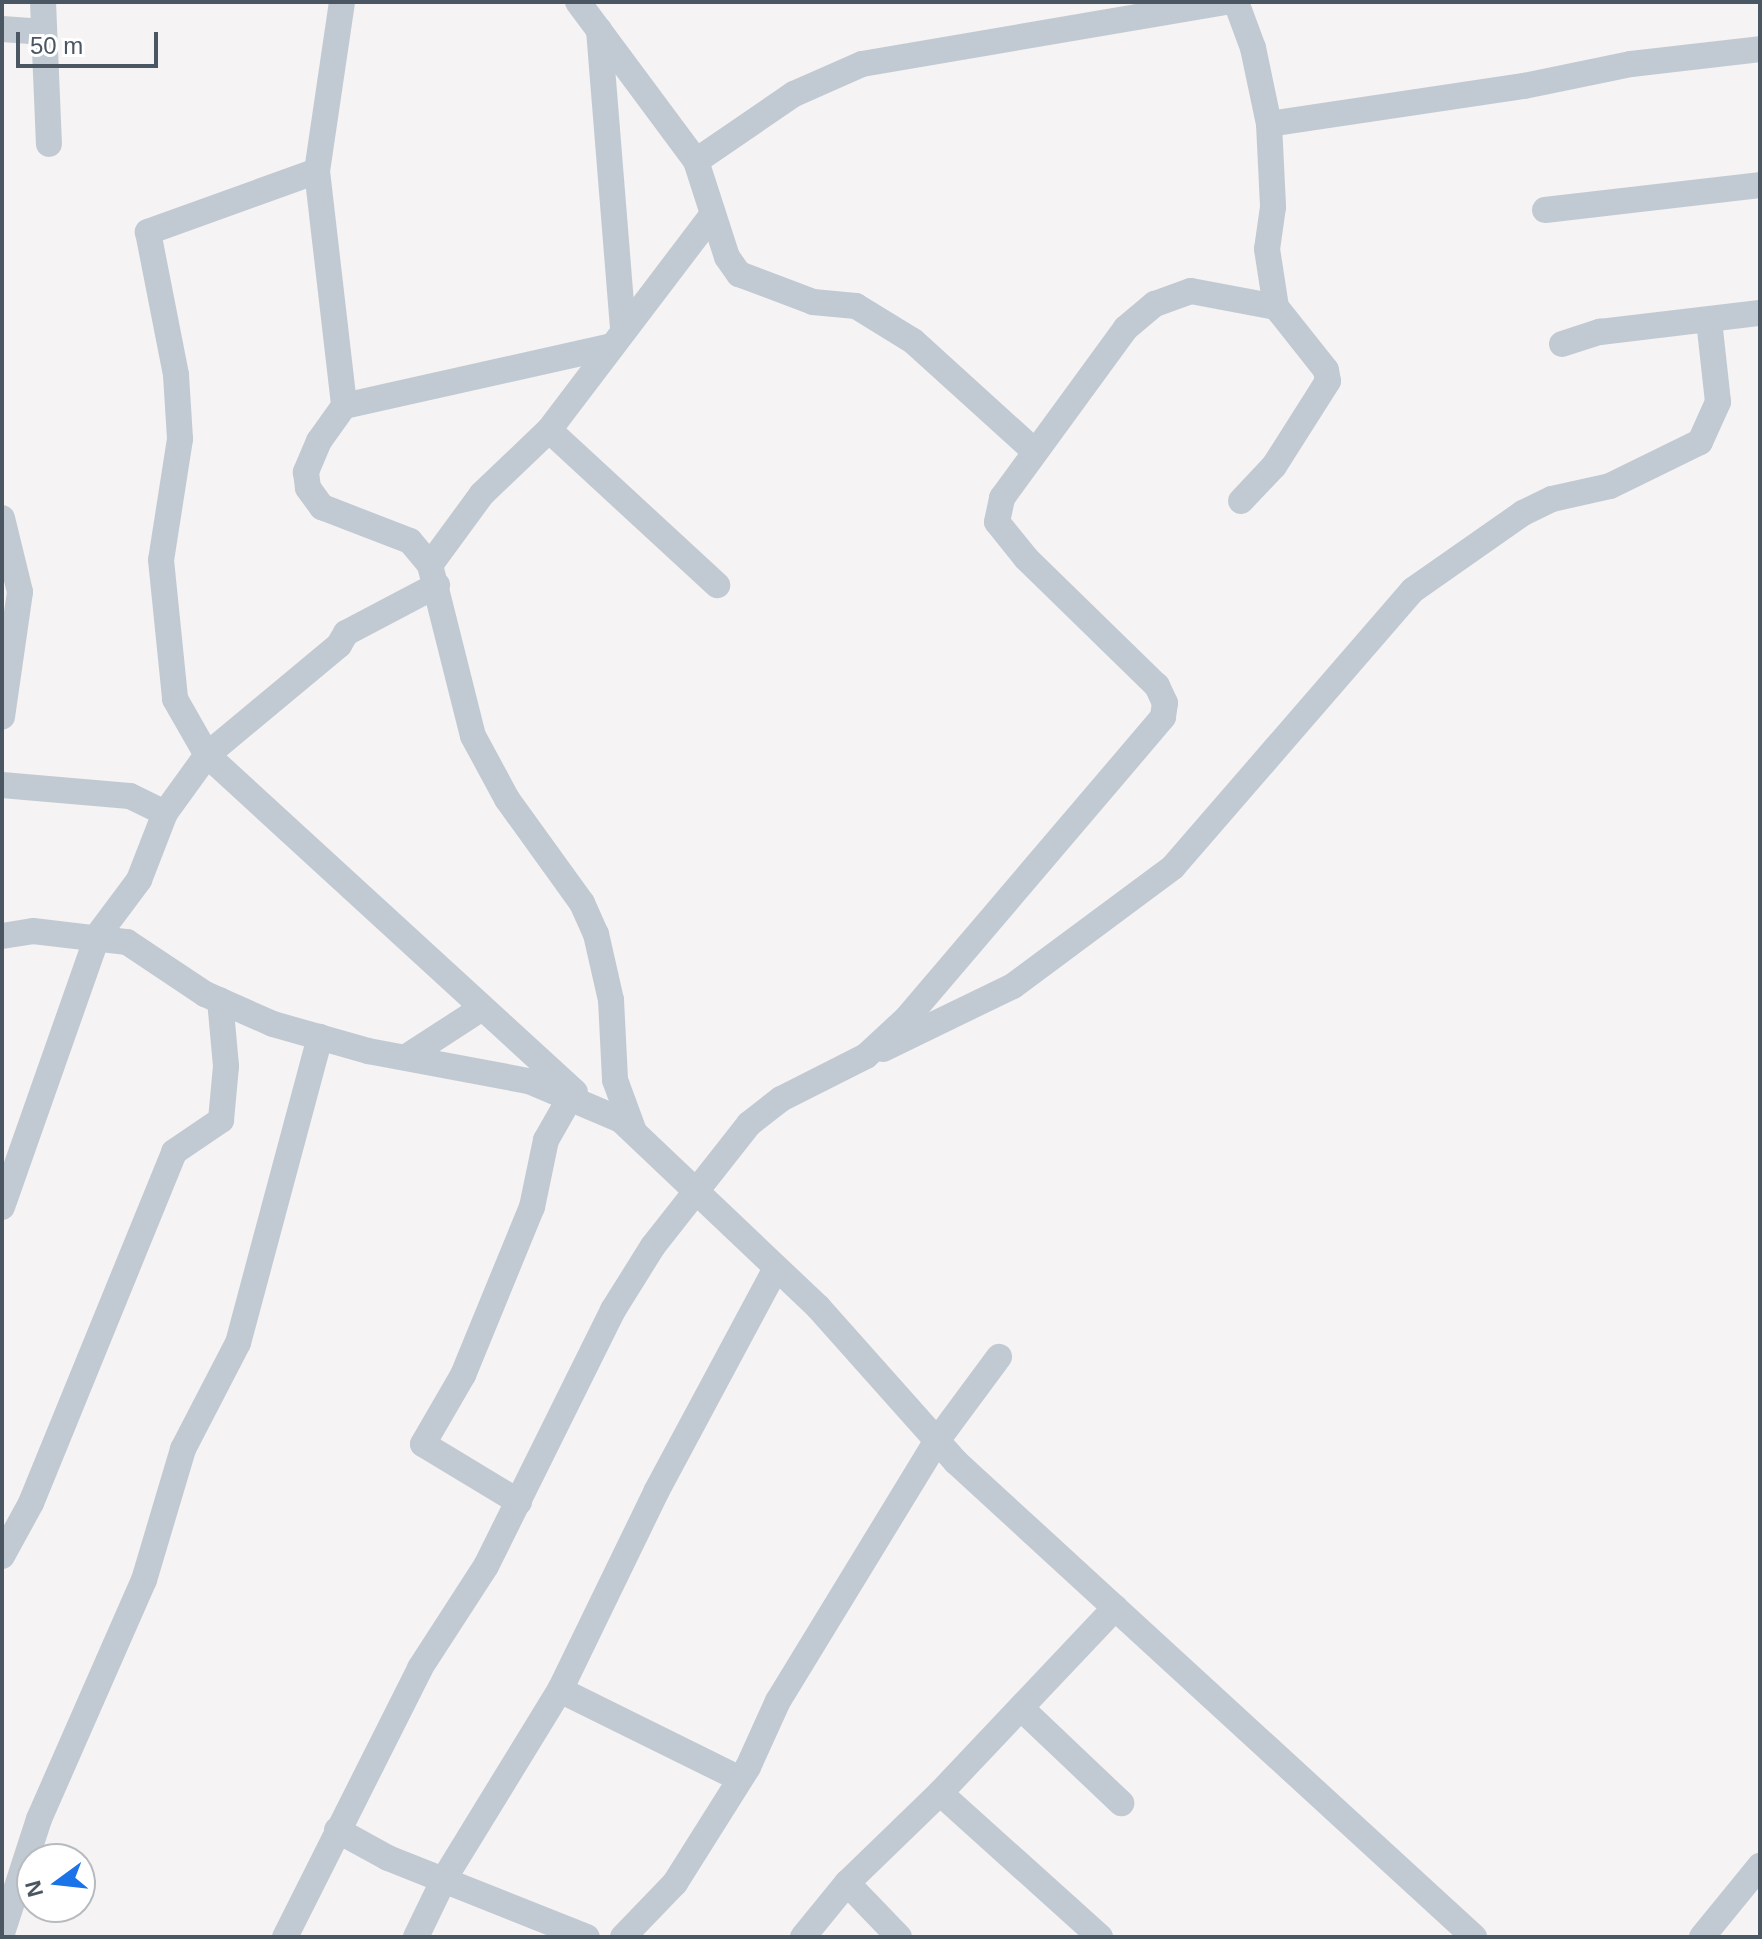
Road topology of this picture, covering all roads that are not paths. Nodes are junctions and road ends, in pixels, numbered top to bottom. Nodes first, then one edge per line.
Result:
1 (43, 2) edge
2 (342, 2) edge
3 (578, 2) edge
4 (1226, 2) edge
5 (1236, 2) edge
6 (599, 14) edge
7 (2, 29) edge
8 (41, 32) junction
9 (1760, 49) edge
10 (1269, 124) junction
11 (49, 144) dead end
12 (696, 161) junction
13 (317, 171) junction
14 (1760, 185) edge
15 (1545, 210) dead end
16 (713, 214) junction
17 (1276, 307) junction
18 (1760, 313) edge
19 (1709, 320) junction
20 (617, 336) junction
21 (1562, 344) dead end
22 (344, 406) junction
23 (549, 430) junction
24 (1033, 450) junction
25 (1241, 501) dead end
26 (2, 518) edge
27 (433, 575) junction
28 (717, 585) dead end
29 (10, 620) edge
30 (2, 717) edge
31 (207, 755) junction
32 (2, 785) edge
33 (165, 813) junction
34 (98, 935) junction
35 (2, 936) edge
36 (220, 1000) junction
37 (482, 1008) junction
38 (320, 1037) junction
39 (408, 1056) junction
40 (866, 1056) junction
41 (582, 1103) junction
42 (633, 1129) junction
43 (693, 1191) junction
44 (2, 1207) edge
45 (776, 1268) junction
46 (999, 1357) dead end
47 (936, 1442) junction
48 (519, 1502) junction
49 (2, 1556) edge
50 (1115, 1608) junction
51 (560, 1690) junction
52 (1022, 1709) junction
53 (738, 1778) junction
54 (940, 1793) junction
55 (1121, 1803) dead end
56 (337, 1830) junction
57 (1760, 1866) edge
58 (444, 1879) junction
59 (847, 1883) junction
60 (2, 1933) edge
61 (285, 1937) edge
62 (416, 1937) edge
63 (587, 1937) edge
64 (623, 1937) edge
65 (803, 1937) edge
66 (899, 1937) edge
67 (1100, 1937) edge
68 (1474, 1937) edge
69 (1702, 1937) edge

1 - 8 street
2 - 13 street
3 - 6 street
4 - 12 street
5 - 10 street
6 - 12 street
6 - 20 street
7 - 8 street
8 - 11 street
9 - 10 street
10 - 17 street
12 - 16 street
13 - 22 street
13 - 31 street
14 - 15 street
16 - 20 street
16 - 24 street
17 - 24 street
17 - 25 street
18 - 19 street
19 - 21 street
19 - 40 street
20 - 22 street
20 - 23 street
22 - 27 street
23 - 27 street
23 - 28 street
24 - 40 street
26 - 29 street
27 - 31 street
27 - 42 street
29 - 30 street
31 - 33 street
31 - 37 street
32 - 33 street
33 - 34 street
34 - 35 street
34 - 36 street
34 - 44 street
36 - 38 street
36 - 49 street
37 - 39 street
37 - 41 street
38 - 39 street
38 - 60 street
39 - 41 street
40 - 43 street
41 - 42 street
41 - 48 street
42 - 43 street
43 - 45 street
43 - 48 street
45 - 47 street
45 - 51 street
46 - 47 street
47 - 50 street
47 - 53 street
48 - 56 street
50 - 52 street
50 - 68 street
51 - 53 street
51 - 58 street
52 - 54 street
52 - 55 street
53 - 64 street
54 - 59 street
54 - 67 street
56 - 58 street
56 - 61 street
57 - 69 street
58 - 62 street
58 - 63 street
59 - 65 street
59 - 66 street

